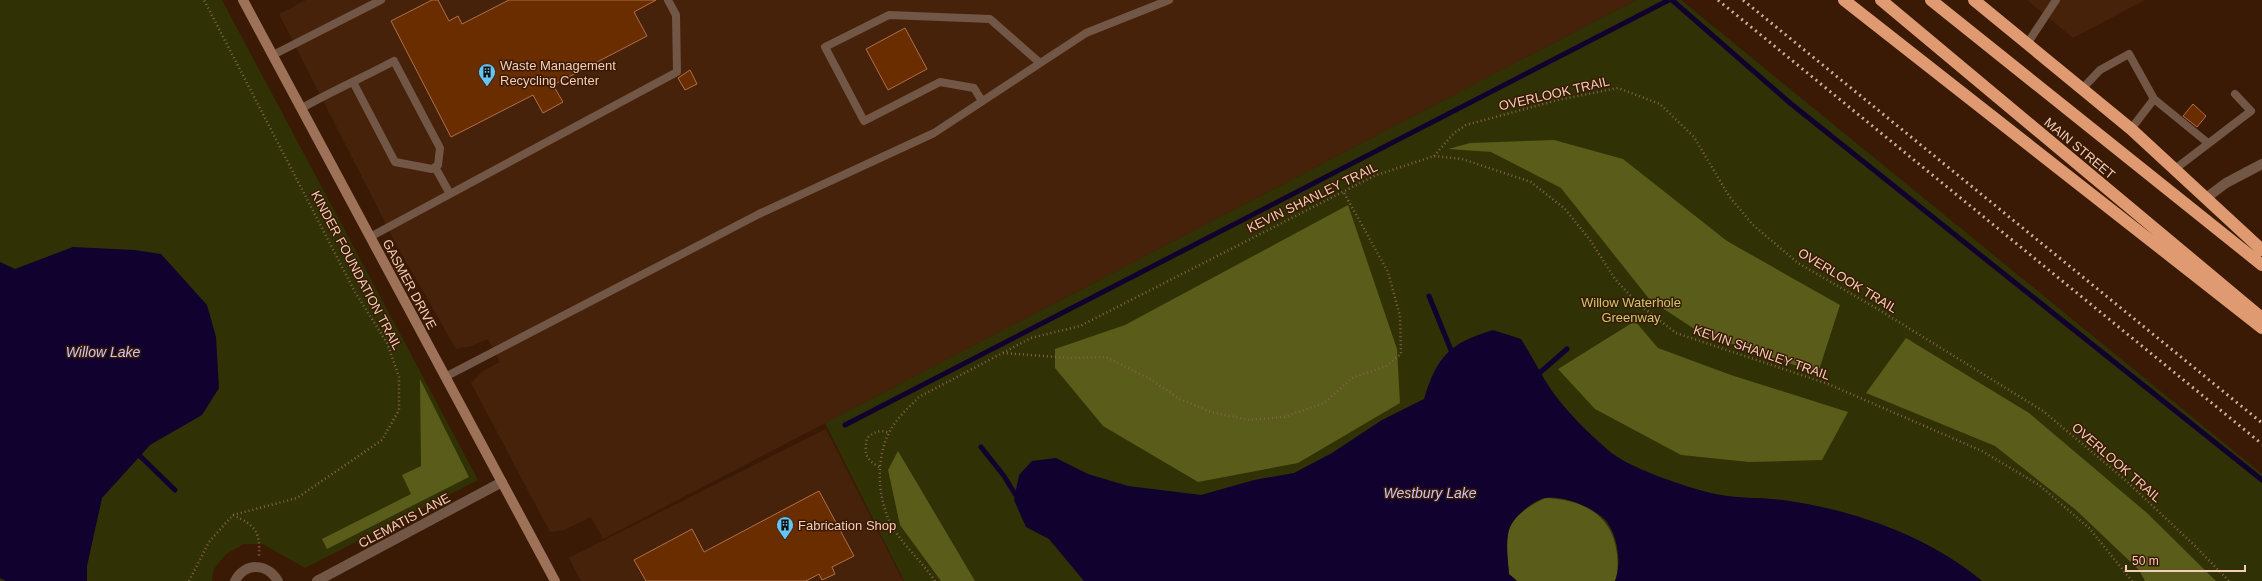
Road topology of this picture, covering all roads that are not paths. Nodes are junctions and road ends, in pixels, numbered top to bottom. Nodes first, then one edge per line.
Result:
1 (243, 0) edge
2 (380, 0) edge
3 (668, 0) edge
4 (1169, 0) edge
5 (1844, 0) edge
6 (1881, 0) edge
7 (1931, 0) edge
8 (1974, 0) edge
9 (2056, 0) edge
10 (2027, 44) junction
11 (273, 55) junction
12 (1040, 63) junction
13 (353, 82) junction
14 (2082, 89) junction
15 (2235, 94) dead end
16 (2154, 99) junction
17 (982, 102) junction
18 (302, 108) junction
19 (2131, 129) junction
20 (2208, 143) junction
21 (2262, 164) edge
22 (435, 167) junction
23 (2175, 170) junction
24 (450, 194) junction
25 (2206, 198) junction
26 (370, 237) junction
27 (2262, 250) edge
28 (2262, 265) edge
29 (2262, 318) edge
30 (2262, 328) edge
31 (446, 378) junction
32 (502, 482) junction
33 (235, 581) edge
34 (278, 581) edge
35 (318, 581) edge
36 (555, 581) edge

1 - 11 street, GASMER DRIVE
2 - 11 lane
3 - 24 lane
4 - 12 lane
5 - 30 highway
6 - 29 highway, MAIN STREET
7 - 28 highway, MAIN STREET
8 - 10 highway
9 - 10 lane
10 - 14 highway
11 - 18 street, GASMER DRIVE
12 - 17 lane
12 - 17 lane
13 - 18 lane
13 - 22 lane
13 - 22 lane
14 - 16 lane
14 - 19 highway
15 - 20 lane
16 - 19 lane
16 - 20 lane
17 - 31 lane
18 - 26 street, GASMER DRIVE
19 - 23 highway
20 - 23 lane
21 - 25 street
22 - 24 lane
23 - 25 highway
24 - 26 lane
25 - 27 highway
26 - 31 street, GASMER DRIVE
31 - 32 street, GASMER DRIVE
32 - 35 street, CLEMATIS LANE
32 - 36 street, GASMER DRIVE
33 - 34 street

